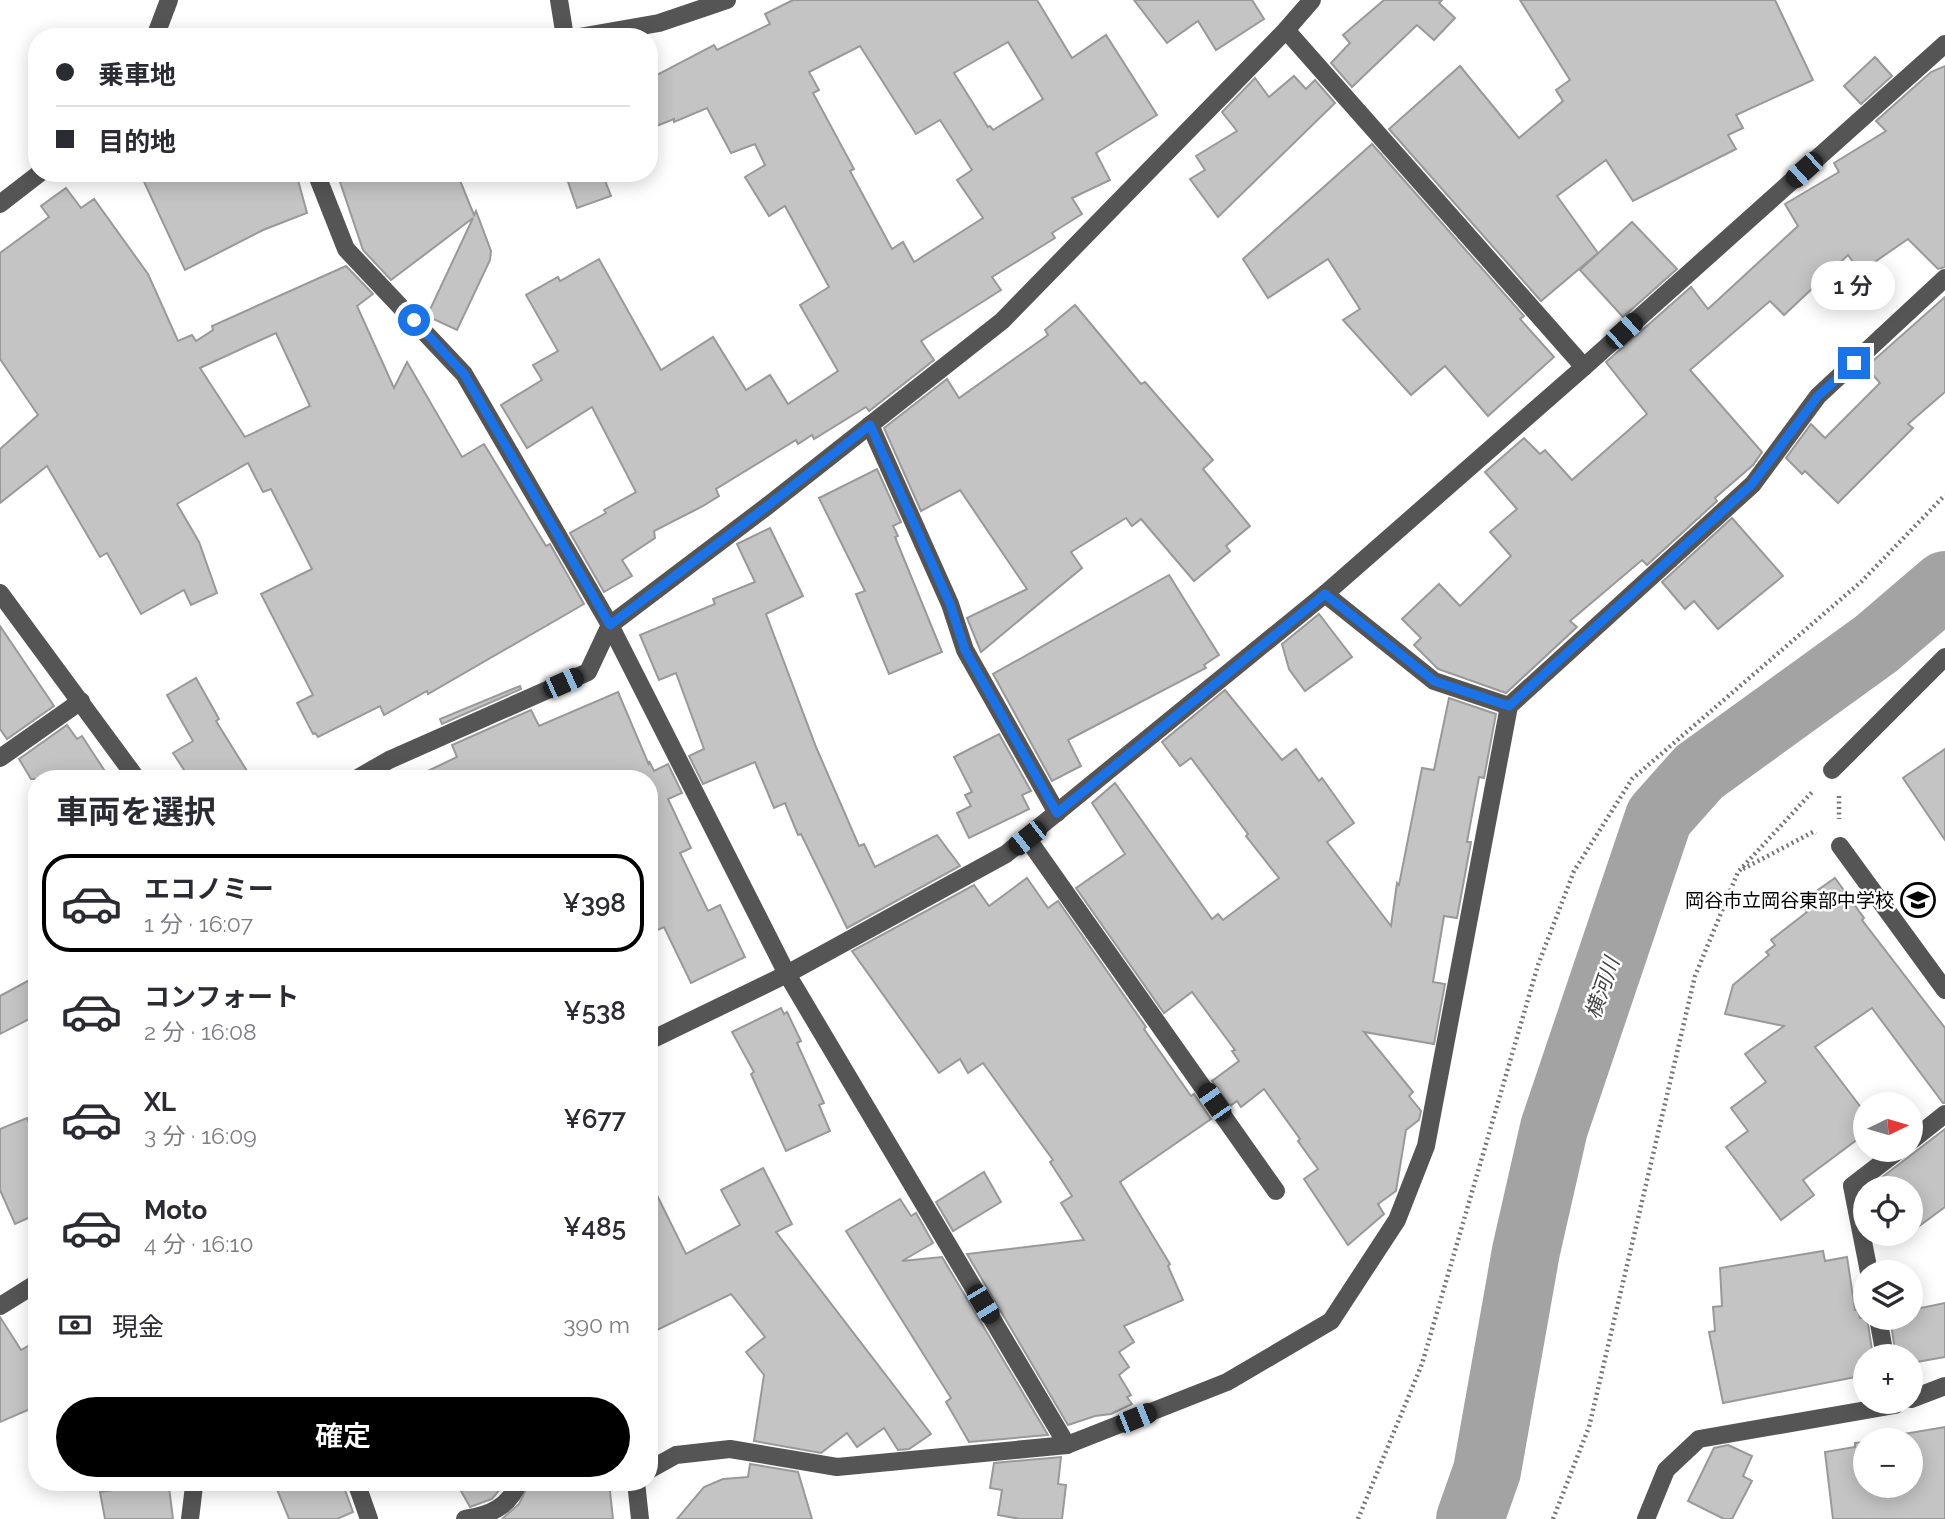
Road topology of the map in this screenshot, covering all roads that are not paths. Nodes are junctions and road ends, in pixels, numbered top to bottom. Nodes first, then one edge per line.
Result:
1 (169, 0) edge
2 (559, 0) edge
3 (727, 0) edge
4 (1312, 0) edge
5 (158, 28) edge
6 (564, 28) edge
7 (630, 28) edge
8 (1286, 30) junction
9 (1945, 44) edge
10 (28, 182) edge
11 (320, 182) edge
12 (0, 204) edge
13 (1945, 278) edge
14 (1584, 367) junction
15 (870, 425) junction
16 (0, 593) edge
17 (1325, 594) junction
18 (610, 625) junction
19 (1945, 657) edge
20 (80, 701) junction
21 (1509, 706) junction
22 (0, 758) edge
23 (1835, 767) road end
24 (130, 770) edge
25 (371, 770) edge
26 (1057, 813) junction
27 (1027, 838) junction
28 (1840, 846) road end
29 (787, 974) junction
30 (1945, 990) edge
31 (658, 1037) edge
32 (1945, 1114) edge
33 (1923, 1131) edge
34 (1883, 1162) edge
35 (1276, 1191) dead end
36 (1867, 1260) edge
37 (28, 1289) edge
38 (0, 1306) edge
39 (1945, 1386) edge
40 (1923, 1394) edge
41 (1853, 1411) edge
42 (1067, 1445) junction
43 (658, 1465) edge
44 (193, 1491) edge
45 (359, 1491) edge
46 (516, 1491) edge
47 (637, 1491) edge
48 (190, 1519) edge
49 (369, 1519) edge
50 (465, 1519) edge
51 (640, 1519) edge
52 (1646, 1519) edge

1 - 5 street
2 - 6 street
3 - 7 street
4 - 8 street
8 - 14 street
8 - 15 street
9 - 14 street
10 - 12 street
11 - 18 street
13 - 21 street
14 - 17 street
15 - 18 street
15 - 26 street
16 - 20 street
17 - 21 street
17 - 26 street
18 - 25 street
18 - 29 street
19 - 23 street
20 - 22 street
20 - 24 street
21 - 42 street
26 - 27 street
27 - 29 street
27 - 35 street
28 - 30 street
29 - 31 street
29 - 42 street
32 - 33 street
34 - 36 street
37 - 38 street
39 - 40 street
41 - 52 street
42 - 43 street
44 - 48 street
45 - 49 street
46 - 50 street
47 - 51 street

